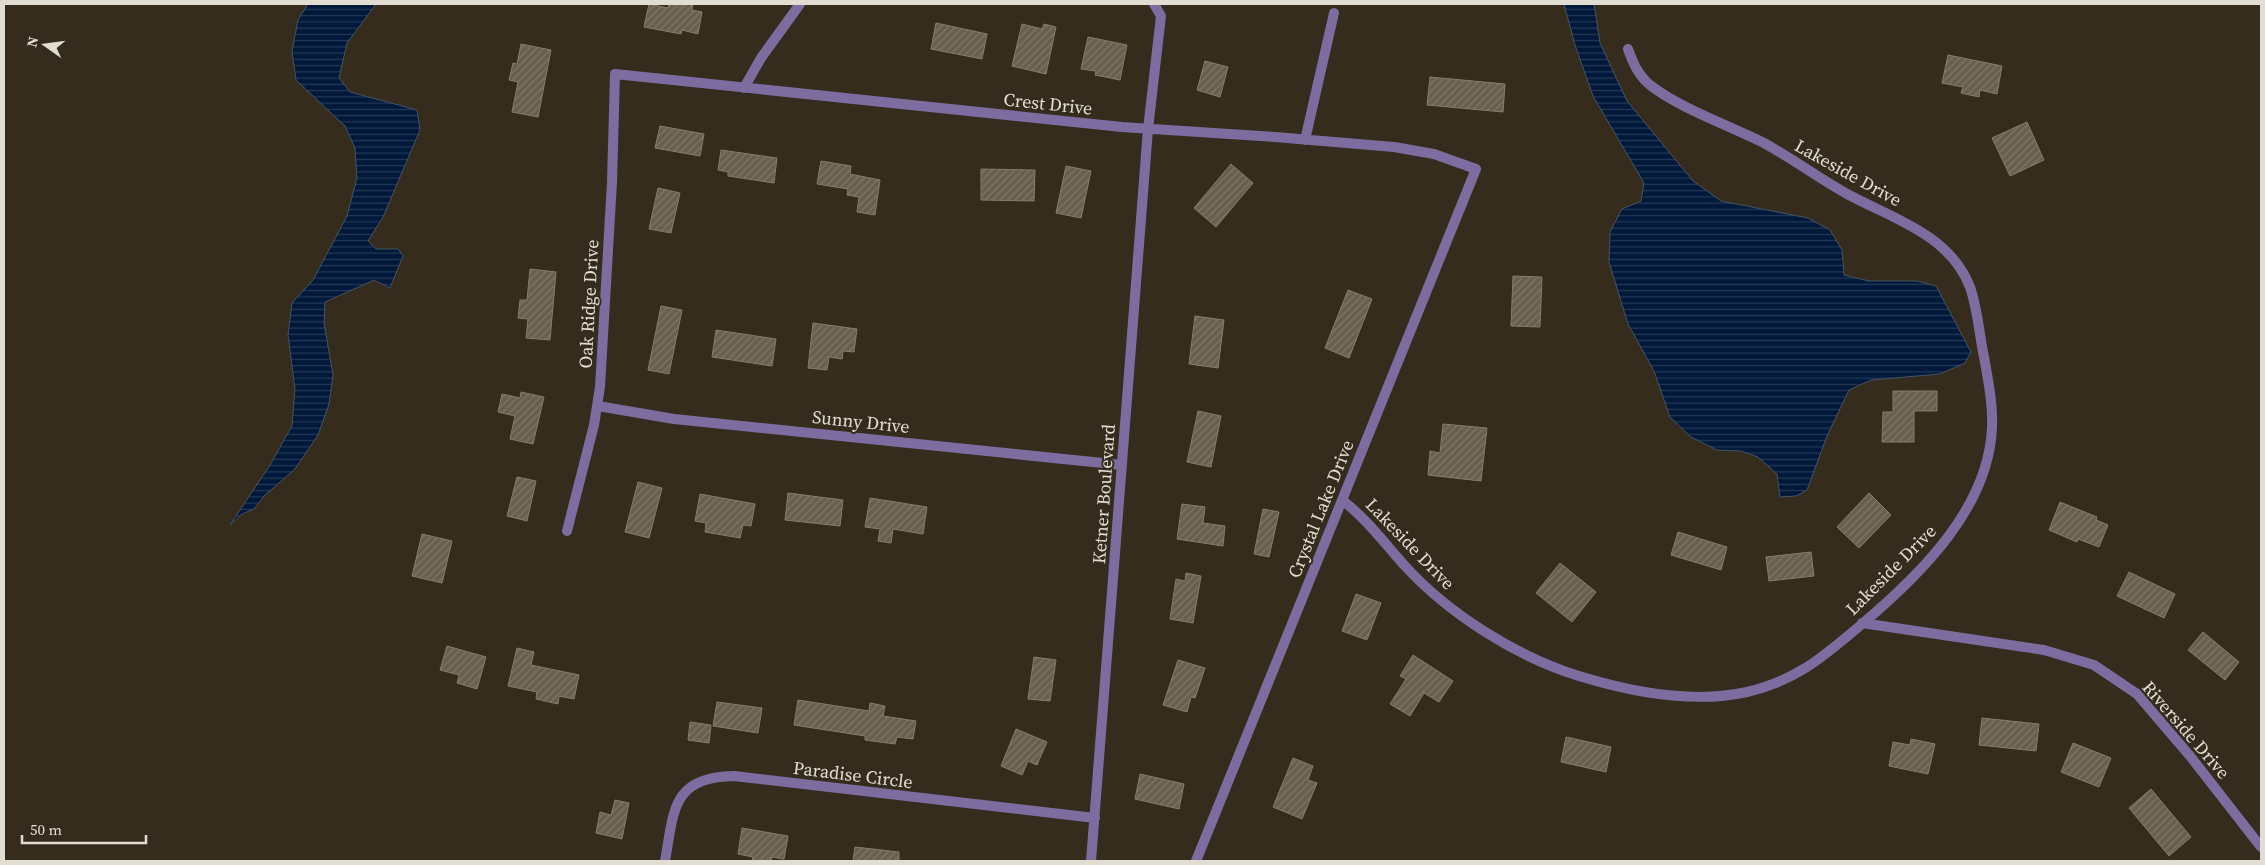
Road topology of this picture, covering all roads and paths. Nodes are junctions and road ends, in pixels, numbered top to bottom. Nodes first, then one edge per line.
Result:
1 (800, 4) edge
2 (1154, 4) edge
3 (1334, 13) dead end
4 (1628, 49) dead end
5 (615, 74) joint
6 (744, 88) junction
7 (1148, 129) junction
8 (1305, 140) junction
9 (1476, 170) joint
10 (598, 406) junction
11 (1122, 465) junction
12 (1342, 500) junction
13 (567, 530) dead end
14 (1862, 623) junction
15 (1095, 818) junction
16 (2261, 847) edge
17 (665, 861) edge
18 (1091, 861) edge
19 (1196, 861) edge

1 - 6 street
2 - 7 street, Ketner Boulevard
3 - 8 street
4 - 14 street, Lakeside Drive
5 - 6 street, Crest Drive
5 - 10 street, Oak Ridge Drive
6 - 7 street, Crest Drive
7 - 8 street, Crest Drive
7 - 11 street, Ketner Boulevard
8 - 9 street, Crest Drive
9 - 12 street, Crystal Lake Drive
10 - 11 street, Sunny Drive
10 - 13 street, Oak Ridge Drive
11 - 15 street, Ketner Boulevard
12 - 14 street, Lakeside Drive
12 - 19 street, Crystal Lake Drive
14 - 16 street, Riverside Drive
15 - 17 street, Paradise Circle
15 - 18 street, Ketner Boulevard

